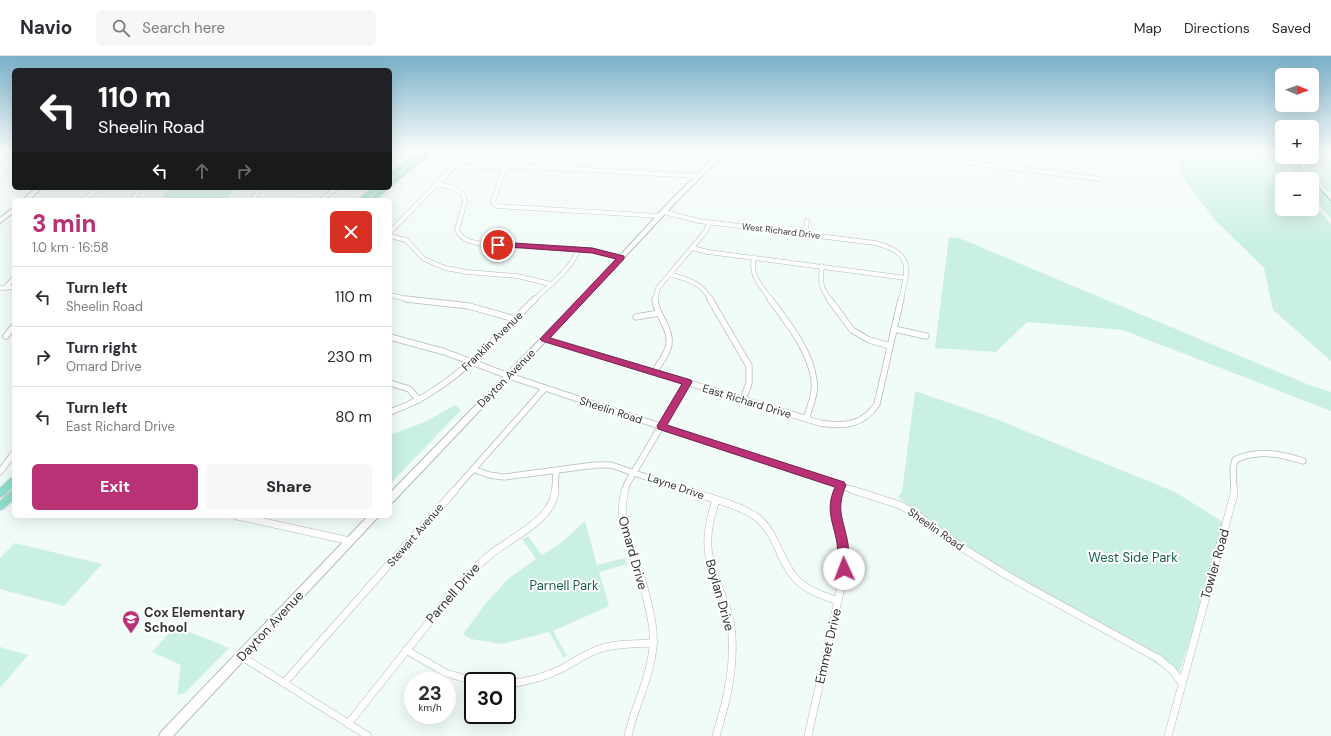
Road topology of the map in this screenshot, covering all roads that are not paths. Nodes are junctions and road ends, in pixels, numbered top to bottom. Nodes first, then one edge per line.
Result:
1 (499, 183) edge
2 (690, 183) edge
3 (437, 184) joint
4 (37, 190) edge
5 (98, 190) edge
6 (334, 190) edge
7 (374, 190) edge
8 (384, 190) edge
9 (27, 198) edge
10 (85, 198) edge
11 (324, 198) edge
12 (364, 198) edge
13 (374, 198) edge
14 (12, 211) edge
15 (662, 214) junction
16 (0, 221) edge
17 (807, 221) dead end
18 (709, 223) junction
19 (392, 230) edge
20 (805, 234) junction
21 (392, 236) edge
22 (692, 248) junction
23 (578, 250) junction
24 (754, 257) junction
25 (621, 258) junction
26 (822, 266) junction
27 (670, 274) junction
28 (906, 278) junction
29 (12, 280) edge
30 (551, 284) junction
31 (3, 288) edge
32 (392, 295) edge
33 (659, 313) junction
34 (636, 317) dead end
35 (515, 319) junction
36 (12, 328) edge
37 (894, 329) junction
38 (6, 336) dead end
39 (926, 336) dead end
40 (392, 339) edge
41 (545, 339) junction
42 (890, 346) junction
43 (471, 362) junction
44 (654, 372) junction
45 (509, 376) junction
46 (687, 382) junction
47 (392, 384) edge
48 (545, 388) junction
49 (419, 400) junction
50 (743, 400) junction
51 (392, 411) edge
52 (806, 419) junction
53 (661, 426) junction
54 (12, 456) edge
55 (1303, 461) dead end
56 (473, 469) junction
57 (556, 471) junction
58 (0, 472) edge
59 (634, 472) junction
60 (12, 483) edge
61 (841, 485) junction
62 (0, 493) edge
63 (12, 496) edge
64 (392, 497) edge
65 (716, 500) junction
66 (0, 506) edge
67 (246, 518) edge
68 (372, 518) edge
69 (350, 541) junction
70 (838, 601) junction
71 (654, 643) junction
72 (406, 650) junction
73 (241, 656) junction
74 (464, 679) edge
75 (284, 683) junction
76 (516, 683) edge
77 (1182, 683) junction
78 (348, 724) junction
79 (165, 736) edge
80 (368, 736) edge
81 (628, 736) edge
82 (716, 736) edge
83 (808, 736) edge
84 (1168, 736) edge

1 - 15 street, West Richard Drive
2 - 15 main road, Dayton Avenue
3 - 19 street
3 - 23 street
4 - 9 main road
5 - 10 street
6 - 11 street
7 - 12 main road
8 - 13 main road
14 - 16 main road
15 - 18 street, West Richard Drive
15 - 25 main road, Dayton Avenue
17 - 20 street
18 - 20 street, West Richard Drive
18 - 22 street
20 - 28 street, West Richard Drive
21 - 30 street
22 - 24 street
22 - 27 street
23 - 25 street
23 - 30 street, Franklin Avenue
24 - 26 street
24 - 52 street
25 - 41 main road, Dayton Avenue
26 - 28 street
26 - 42 street
27 - 33 street
27 - 50 street
28 - 37 street
29 - 31 street
30 - 35 street, Franklin Avenue
32 - 35 street
33 - 34 street
33 - 44 street
35 - 43 street, Franklin Avenue
36 - 38 street
37 - 39 street
37 - 42 street
40 - 43 street, Sheelin Road
41 - 44 street, East Richard Drive
41 - 45 main road, Dayton Avenue
42 - 52 street, East Richard Drive
43 - 45 street, Sheelin Road
43 - 49 street, Franklin Avenue
44 - 46 street, East Richard Drive
45 - 48 street, Sheelin Road
45 - 64 main road, Dayton Avenue
46 - 50 street, East Richard Drive
46 - 53 street, Omard Drive
47 - 49 street
48 - 53 street, Sheelin Road
48 - 56 street, Stewart Avenue
49 - 51 street, Franklin Avenue
50 - 52 street, East Richard Drive
53 - 59 street, Omard Drive
53 - 61 street, Sheelin Road
54 - 58 street
55 - 77 street, Towler Road
56 - 57 street, Layne Drive
56 - 75 street, Stewart Avenue
57 - 59 street, Layne Drive
57 - 72 street, Parnell Drive
59 - 65 street, Layne Drive
59 - 71 street, Omard Drive
60 - 62 main road
61 - 70 street, Emmet Drive
61 - 77 street, Sheelin Road
63 - 66 main road
65 - 70 street, Layne Drive
65 - 82 street, Boylan Drive
67 - 69 street
68 - 69 main road, Dayton Avenue
69 - 73 main road, Dayton Avenue
70 - 83 street, Emmet Drive
71 - 76 street
71 - 81 street, Omard Drive
72 - 74 street
72 - 78 street, Parnell Drive
73 - 75 street
73 - 79 main road, Dayton Avenue
75 - 78 street
77 - 84 street, Towler Road
78 - 80 street

